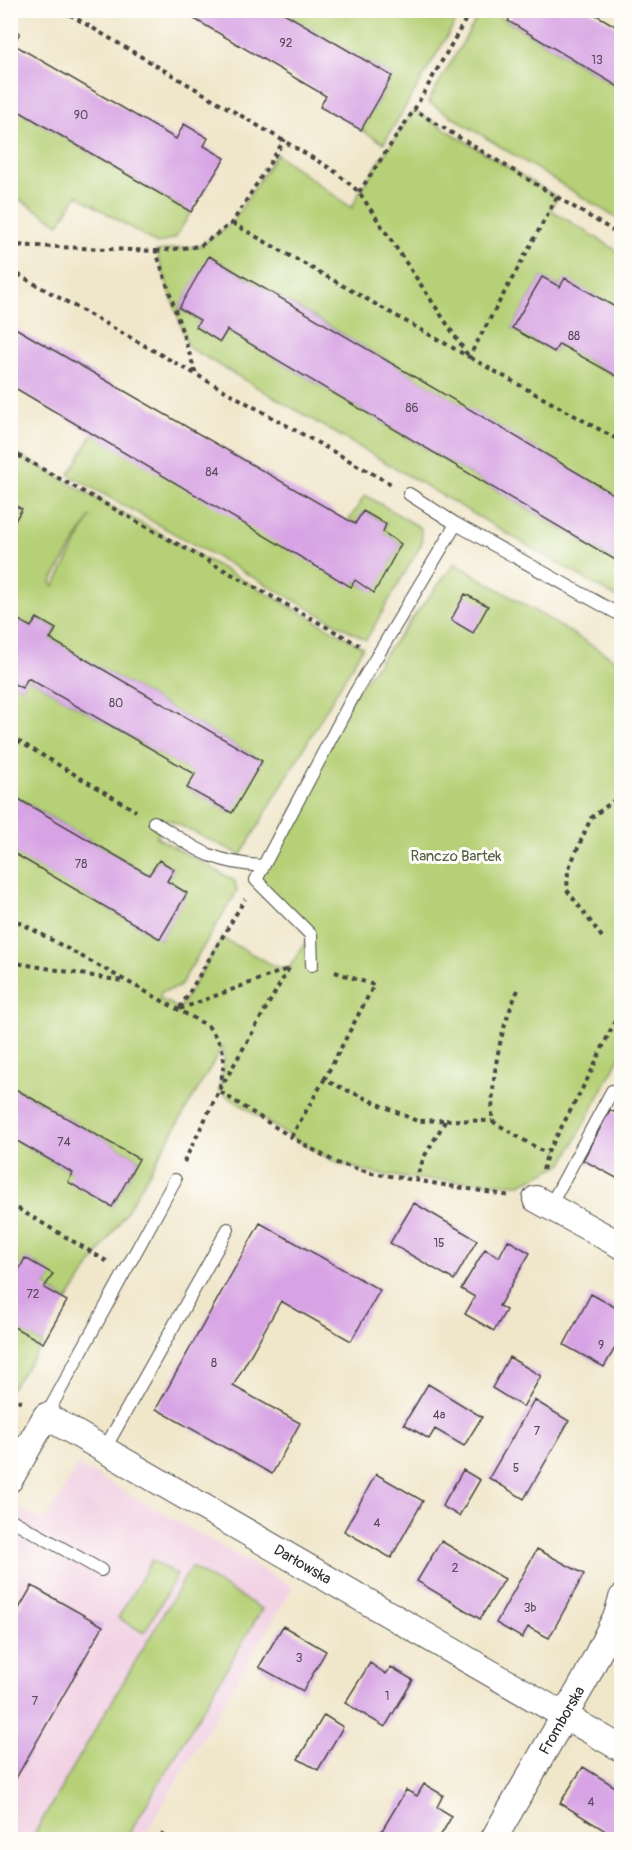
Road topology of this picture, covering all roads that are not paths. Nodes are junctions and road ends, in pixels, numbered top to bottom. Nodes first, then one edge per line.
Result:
1 (409, 494) road end
2 (456, 524) junction
3 (621, 616) edge
4 (154, 822) road end
5 (262, 866) junction
6 (312, 965) road end
7 (621, 1096) edge
8 (175, 1180) road end
9 (543, 1203) joint
10 (228, 1229) dead end
11 (621, 1246) edge
12 (46, 1416) junction
13 (104, 1450) junction
14 (10, 1479) edge
15 (10, 1519) edge
16 (101, 1570) dead end
17 (621, 1598) edge
18 (565, 1717) junction
19 (621, 1749) edge
20 (493, 1839) edge

1 - 2 lane
2 - 3 lane
2 - 5 lane
4 - 5 lane
5 - 6 lane
7 - 9 lane
8 - 12 lane
9 - 11 street
10 - 13 lane
12 - 13 street, Darłowska
12 - 14 street
13 - 18 street, Darłowska
15 - 16 lane
17 - 18 street, Fromborska
18 - 19 street, Darłowska
18 - 20 street, Fromborska

